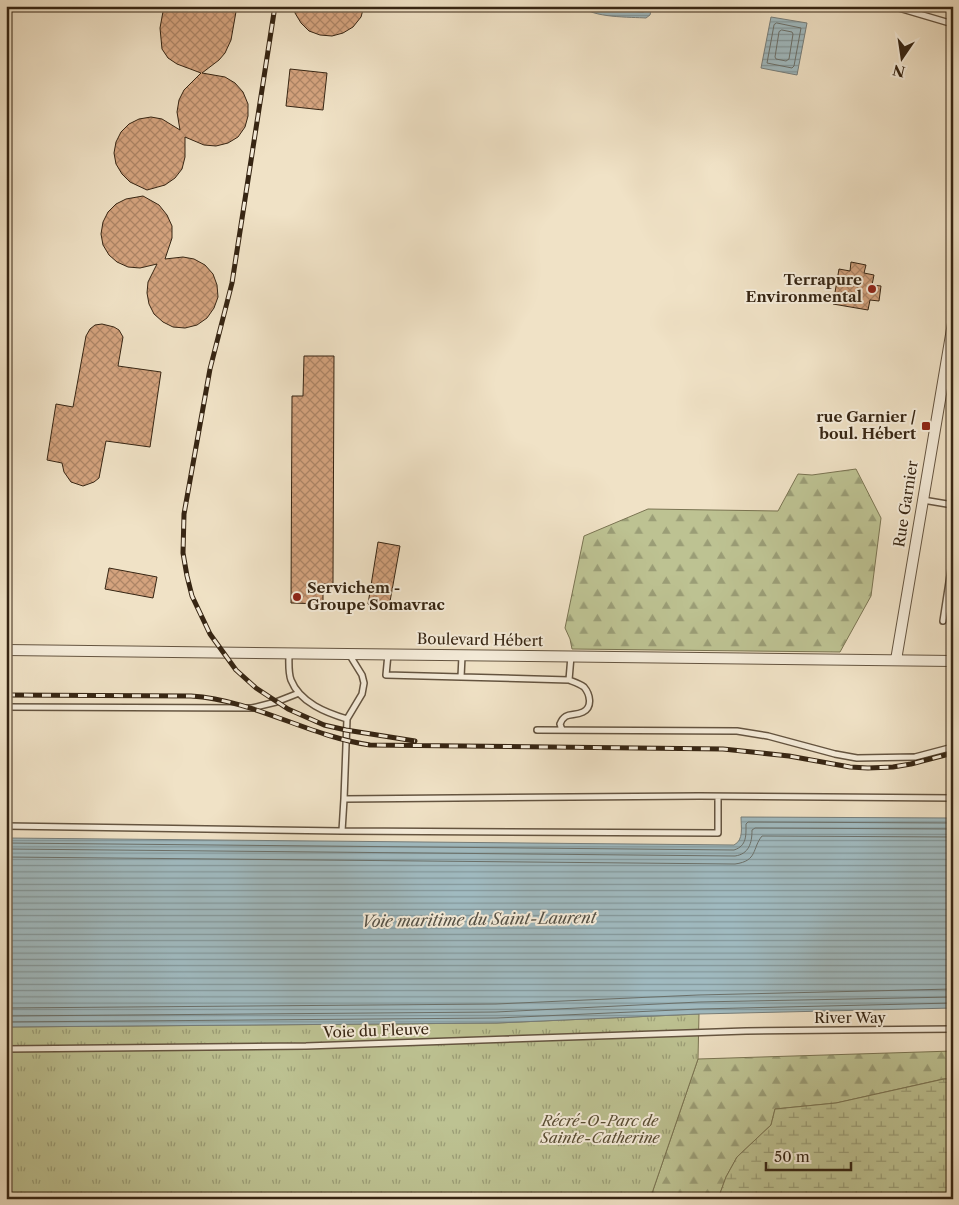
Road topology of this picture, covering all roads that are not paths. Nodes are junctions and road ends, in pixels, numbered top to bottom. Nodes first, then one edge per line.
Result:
1 (892, 6) edge
2 (953, 24) edge
3 (953, 323) edge
4 (922, 500) junction
5 (953, 505) edge
6 (953, 556) edge
7 (943, 621) dead end
8 (6, 650) edge
9 (289, 653) junction
10 (349, 654) junction
11 (388, 654) junction
12 (462, 655) junction
13 (571, 656) junction
14 (896, 660) junction
15 (953, 661) edge
16 (461, 677) junction
17 (569, 680) junction
18 (299, 693) junction
19 (6, 707) edge
20 (347, 719) junction
21 (537, 730) dead end
22 (562, 730) junction
23 (953, 747) edge
24 (718, 797) junction
25 (952, 798) edge
26 (344, 799) junction
27 (6, 826) edge
28 (342, 831) junction
29 (953, 1029) edge
30 (746, 1031) joint
31 (6, 1049) edge

1 - 2 lane
3 - 4 street, Rue Garnier
4 - 5 lane
4 - 14 street, Rue Garnier
6 - 7 lane
8 - 9 street, Boulevard Hébert
9 - 10 street, Boulevard Hébert
9 - 18 lane
10 - 11 street, Boulevard Hébert
10 - 20 lane
11 - 12 street, Boulevard Hébert
11 - 16 lane
12 - 13 street, Boulevard Hébert
12 - 16 lane
13 - 14 street, Boulevard Hébert
13 - 17 lane
14 - 15 street, Boulevard Hébert
16 - 17 lane
17 - 22 lane
18 - 19 lane
18 - 20 lane
20 - 26 lane
21 - 22 lane
22 - 23 lane
24 - 25 lane
24 - 26 lane
24 - 28 lane
26 - 28 lane
27 - 28 lane
29 - 30 lane, River Way
30 - 31 lane, Voie du Fleuve

